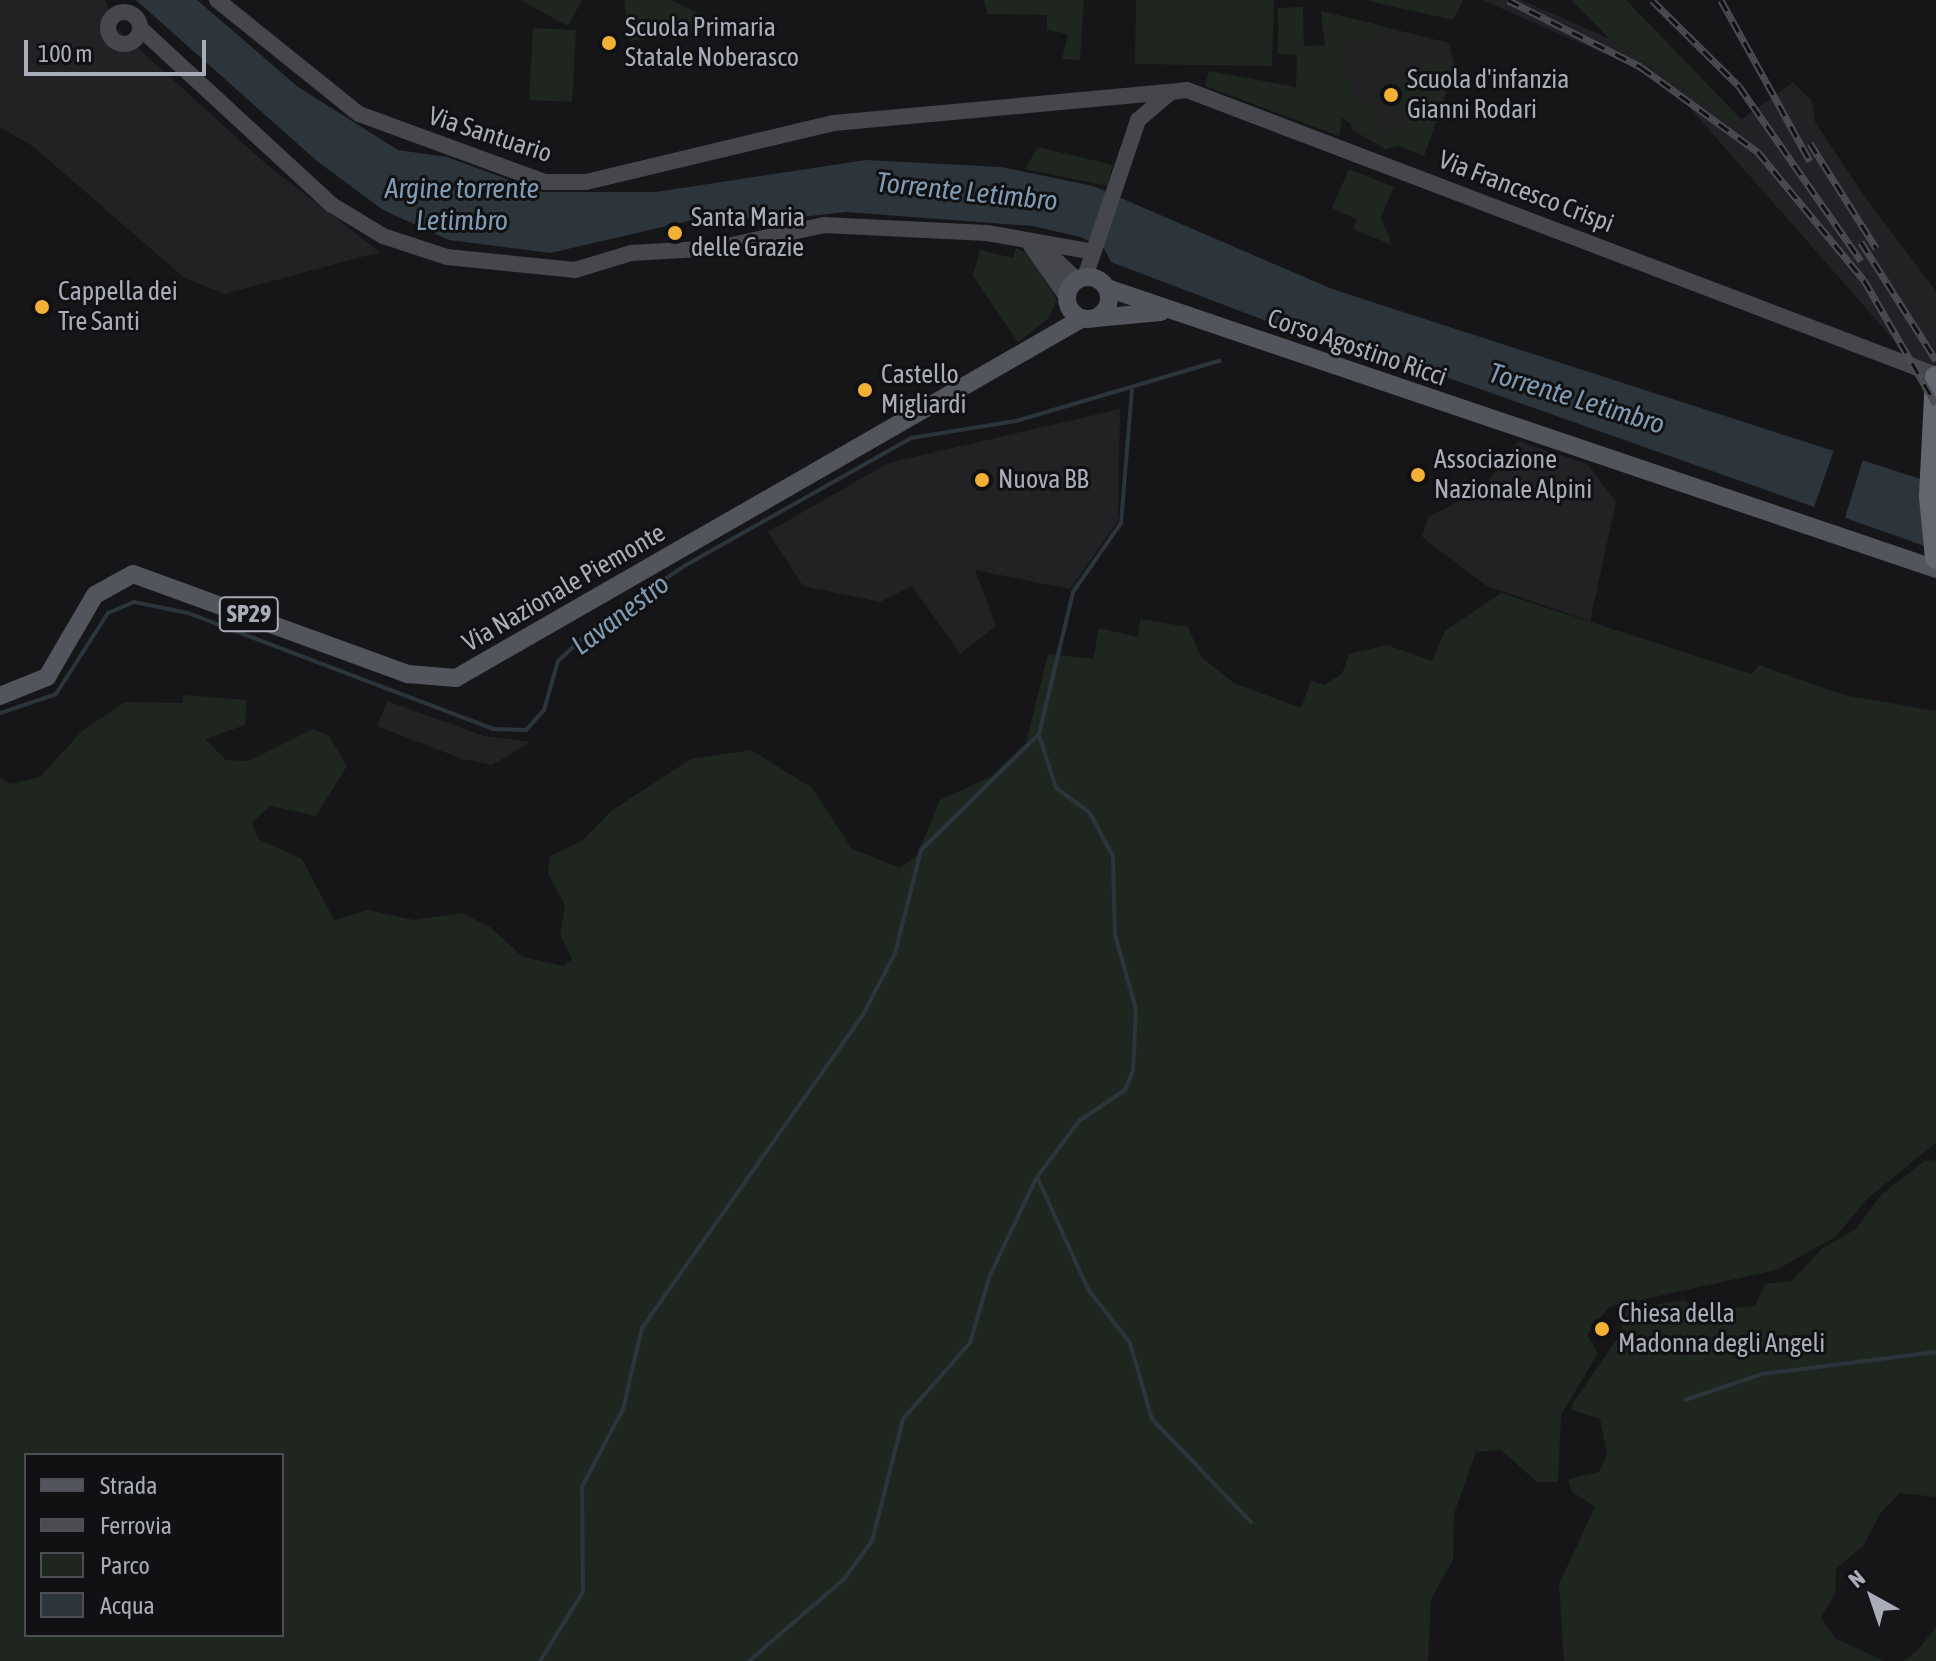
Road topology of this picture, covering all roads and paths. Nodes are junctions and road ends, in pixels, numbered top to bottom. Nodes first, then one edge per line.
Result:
1 (217, 0) edge
2 (126, 6) edge
3 (135, 35) junction
4 (1171, 92) junction
5 (1008, 107) joint
6 (1030, 244) junction
7 (1090, 248) junction
8 (1081, 278) junction
9 (1107, 288) junction
10 (1067, 300) junction
11 (1172, 312) junction
12 (1089, 319) junction
13 (1032, 346) junction
14 (1936, 376) edge
15 (1936, 558) edge
16 (1936, 569) edge
17 (0, 696) edge

1 - 5 street, Via Santuario
2 - 3 street
2 - 3 street
3 - 6 street
4 - 5 street, Via Francesco Crispi
4 - 7 street
4 - 14 street, Via Francesco Crispi
6 - 7 street
6 - 8 street
6 - 10 street
7 - 8 street
8 - 9 main road, Corso Agostino Ricci
8 - 10 main road, Via Nazionale Piemonte
9 - 11 main road, Corso Agostino Ricci
9 - 12 main road
10 - 12 main road
10 - 13 main road, Via Nazionale Piemonte / SP29
11 - 12 main road, Corso Agostino Ricci
11 - 16 main road, Corso Agostino Ricci
12 - 13 main road, Via Nazionale Piemonte / SP29
13 - 17 main road, Via Nazionale Piemonte / SP29
14 - 15 highway

